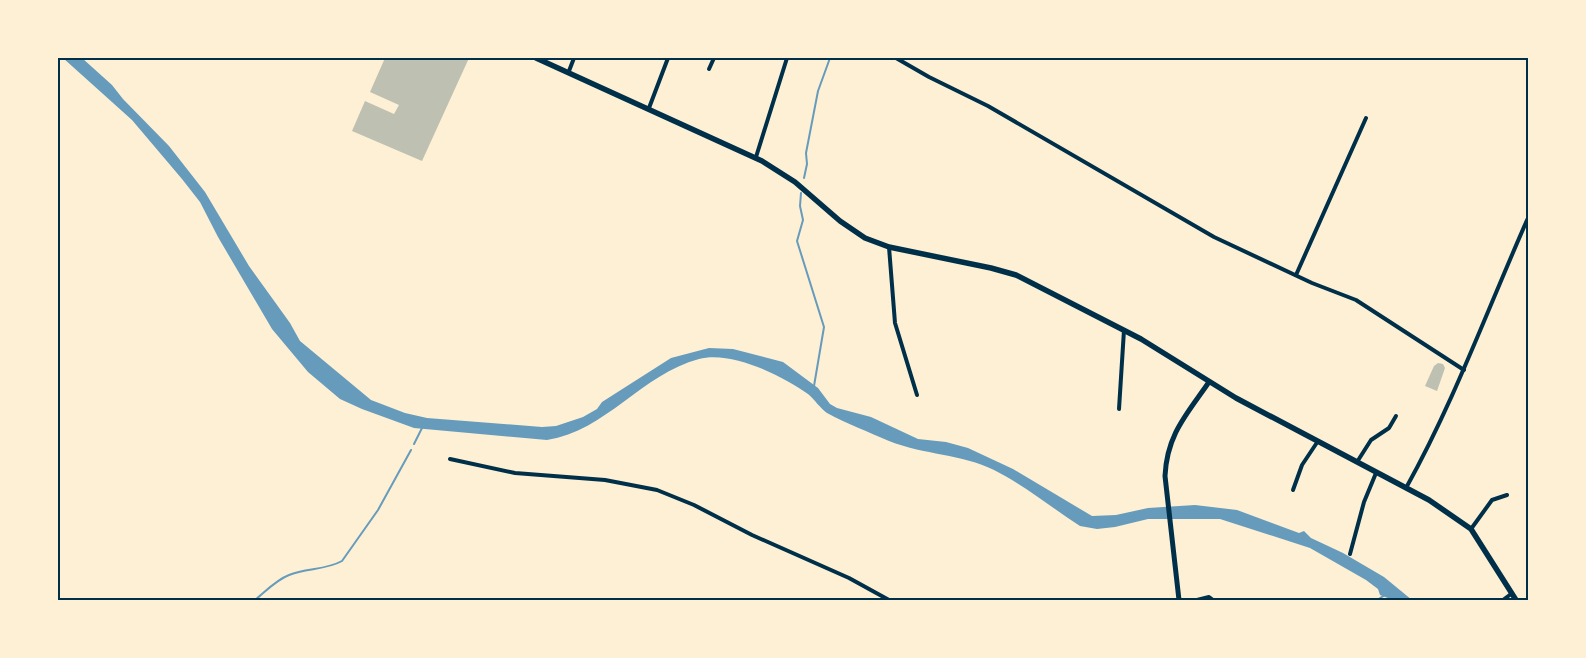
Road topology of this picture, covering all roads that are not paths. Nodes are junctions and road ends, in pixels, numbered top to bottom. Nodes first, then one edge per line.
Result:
1 (536, 58) edge
2 (574, 58) edge
3 (668, 58) edge
4 (714, 58) edge
5 (787, 58) edge
6 (896, 58) edge
7 (709, 69) dead end
8 (569, 71) junction
9 (649, 108) junction
10 (1366, 118) dead end
11 (756, 157) junction
12 (1528, 218) edge
13 (889, 247) junction
14 (1296, 275) junction
15 (1124, 330) junction
16 (1464, 370) junction
17 (1209, 382) junction
18 (917, 396) dead end
19 (1119, 409) dead end
20 (1396, 416) dead end
21 (1318, 441) junction
22 (450, 459) dead end
23 (1357, 462) junction
24 (1376, 473) junction
25 (1406, 488) junction
26 (1293, 490) dead end
27 (1507, 495) dead end
28 (1470, 529) junction
29 (1350, 554) dead end
30 (1512, 594) junction
31 (889, 600) edge
32 (1179, 600) edge
33 (1197, 600) edge
34 (1214, 600) edge
35 (1503, 600) edge
36 (1516, 600) edge

1 - 8 main road
2 - 8 street
3 - 9 street
4 - 7 street
5 - 11 street
6 - 14 street
8 - 9 main road
9 - 11 main road
10 - 14 street
11 - 13 main road
12 - 16 street
13 - 15 main road
13 - 18 street
14 - 16 street
15 - 17 main road
15 - 19 street
16 - 25 street
17 - 21 main road
17 - 32 main road
20 - 23 street
21 - 23 main road
21 - 26 street
22 - 31 street
23 - 24 main road
24 - 25 main road
24 - 29 street
25 - 28 main road
27 - 28 street
28 - 30 main road
30 - 35 street
30 - 36 main road
33 - 34 street

